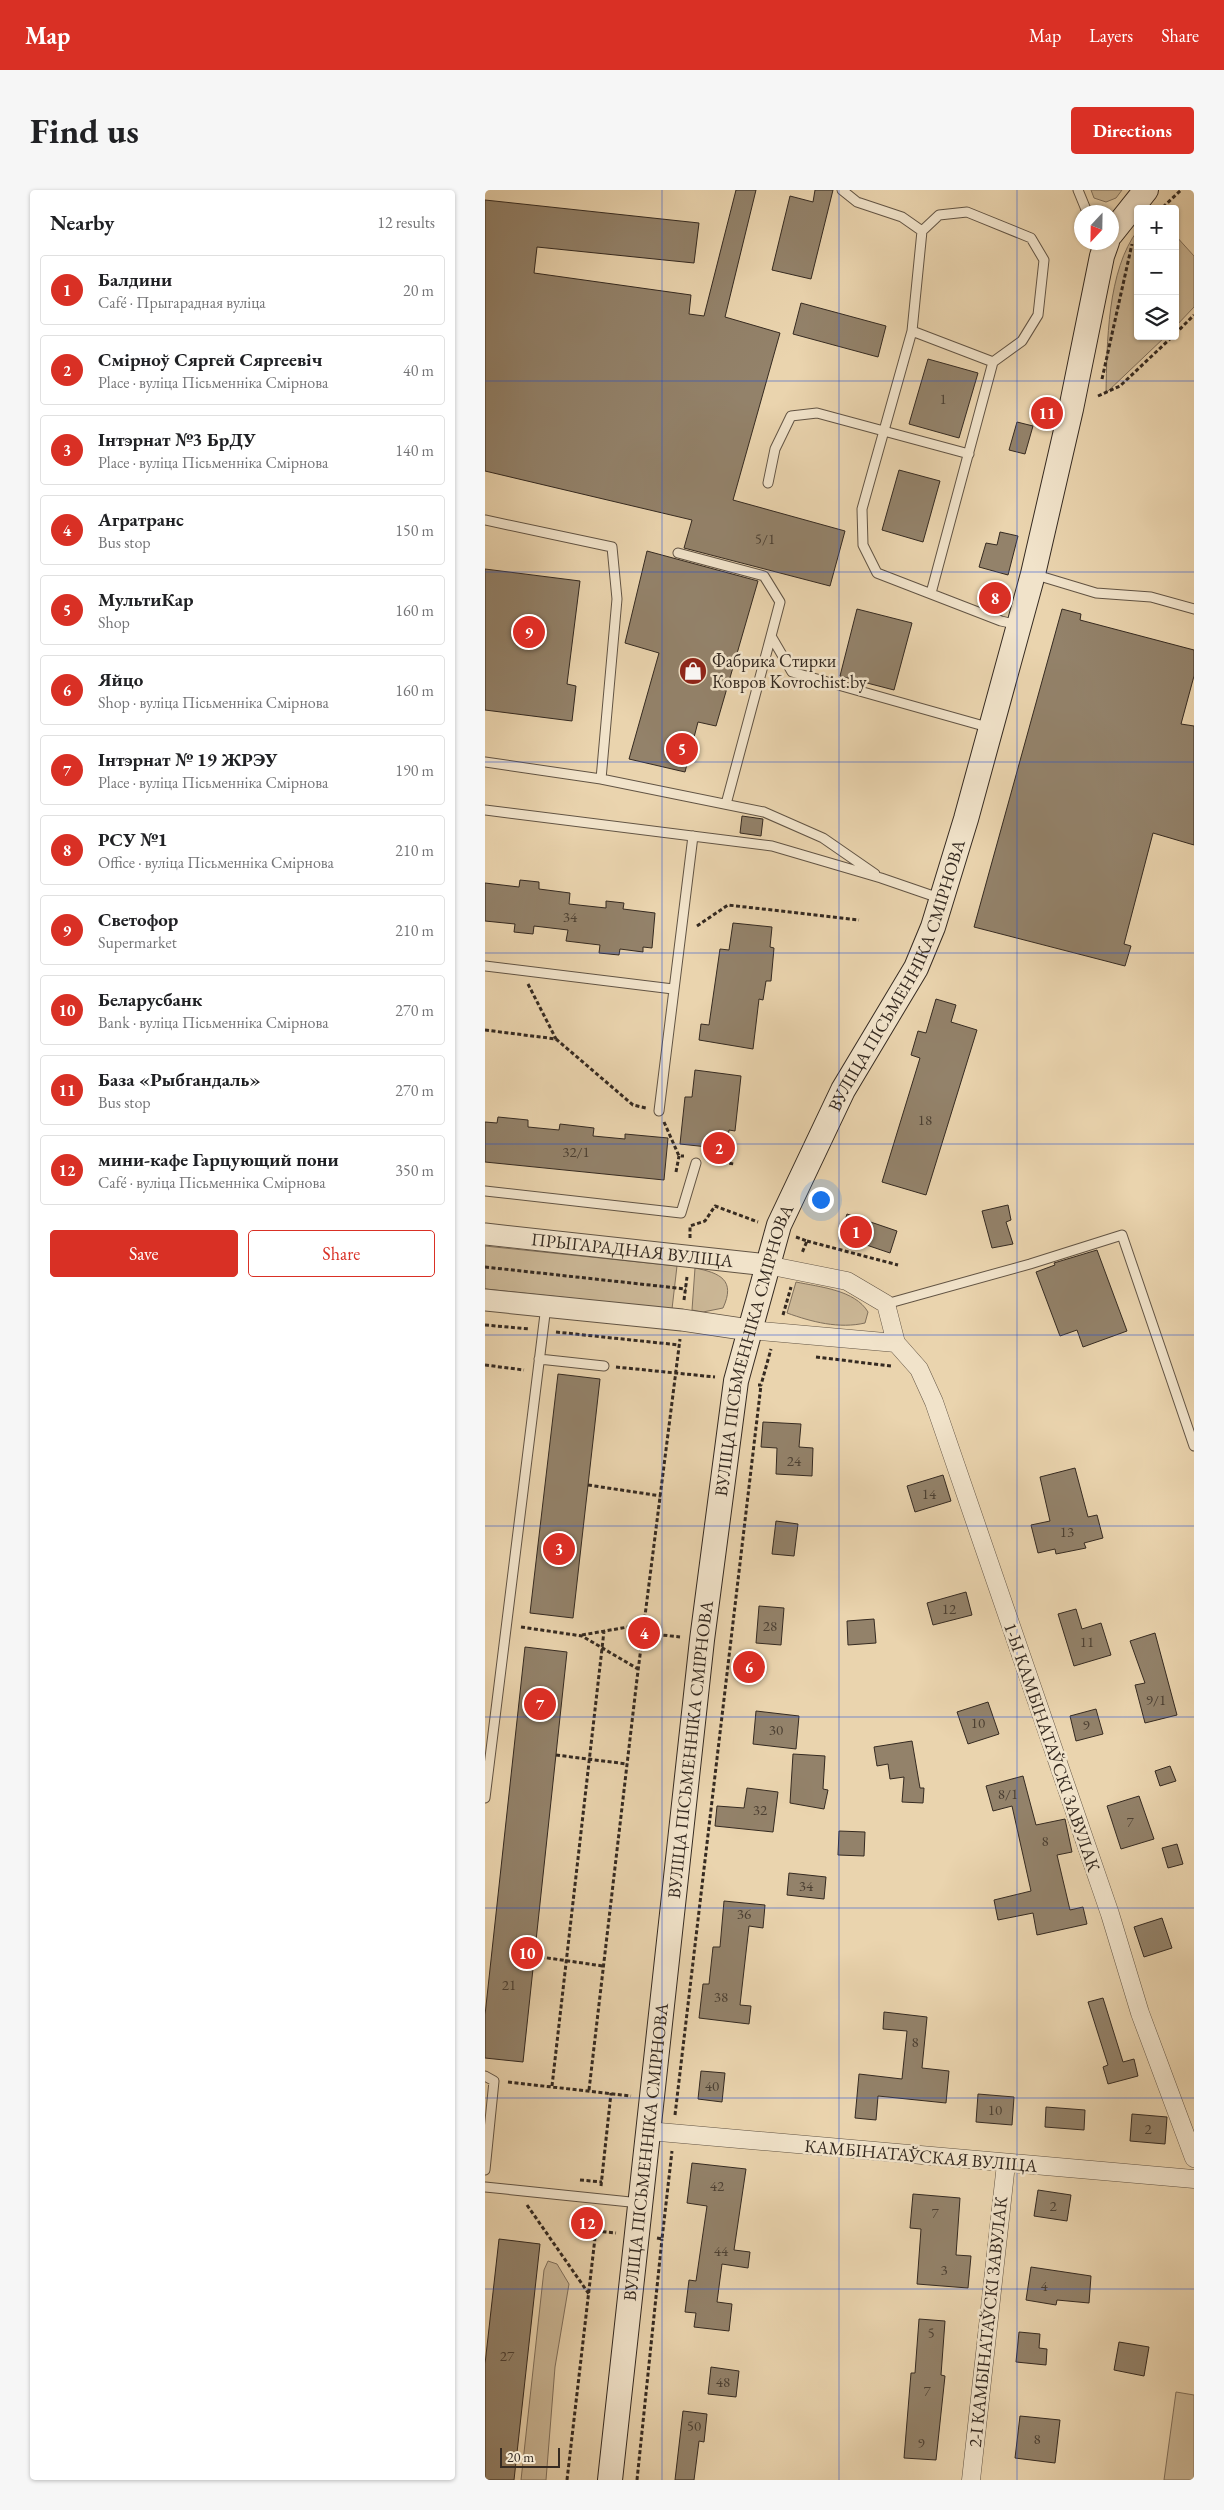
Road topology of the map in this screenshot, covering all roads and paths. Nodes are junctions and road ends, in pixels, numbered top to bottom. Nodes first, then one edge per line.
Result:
1 (842, 190) edge
2 (1078, 190) edge
3 (1146, 190) edge
4 (1181, 190) edge
5 (1084, 205) edge
6 (1165, 205) edge
7 (1119, 224) edge
8 (922, 231) junction
9 (1101, 250) edge
10 (1194, 315) edge
11 (1179, 330) edge
12 (911, 331) junction
13 (1169, 340) edge
14 (993, 362) junction
15 (1098, 396) dead end
16 (884, 430) junction
17 (969, 454) junction
18 (768, 483) dead end
19 (485, 520) edge
20 (679, 553) dead end
21 (1033, 574) junction
22 (931, 593) junction
23 (1194, 609) edge
24 (1019, 625) junction
25 (771, 636) junction
26 (991, 728) junction
27 (485, 762) edge
28 (601, 779) junction
29 (726, 804) junction
30 (485, 810) edge
31 (693, 836) junction
32 (881, 878) junction
33 (942, 899) junction
34 (859, 920) dead end
35 (680, 938) junction
36 (485, 966) edge
37 (521, 970) junction
38 (673, 989) junction
39 (485, 1030) edge
40 (556, 1039) junction
41 (659, 1111) junction
42 (688, 1157) dead end
43 (707, 1160) dead end
44 (696, 1163) dead end
45 (734, 1164) dead end
46 (485, 1191) edge
47 (715, 1206) dead end
48 (485, 1234) edge
49 (807, 1241) dead end
50 (689, 1256) junction
51 (767, 1265) junction
52 (898, 1265) dead end
53 (485, 1268) edge
54 (686, 1289) junction
55 (485, 1300) edge
56 (886, 1304) junction
57 (546, 1306) junction
58 (682, 1320) junction
59 (485, 1325) edge
60 (543, 1330) junction
61 (749, 1330) junction
62 (896, 1343) junction
63 (679, 1345) junction
64 (770, 1351) dead end
65 (780, 1352) dead end
66 (810, 1356) dead end
67 (539, 1359) junction
68 (485, 1366) edge
69 (604, 1366) dead end
70 (919, 1370) junction
71 (537, 1371) junction
72 (761, 1386) dead end
73 (1194, 1446) edge
74 (588, 1485) dead end
75 (661, 1496) junction
76 (645, 1624) junction
77 (507, 1625) junction
78 (604, 1631) junction
79 (644, 1633) junction
80 (582, 1636) junction
81 (702, 1640) junction
82 (602, 1648) junction
83 (638, 1669) junction
84 (556, 1755) dead end
85 (589, 1759) junction
86 (627, 1764) junction
87 (485, 1798) edge
88 (534, 1956) dead end
89 (567, 1960) junction
90 (603, 1966) junction
91 (485, 2076) edge
92 (493, 2081) junction
93 (552, 2086) junction
94 (611, 2094) dead end
95 (648, 2131) junction
96 (673, 2134) junction
97 (1194, 2158) edge
98 (1006, 2164) junction
99 (485, 2170) edge
100 (1194, 2179) edge
101 (485, 2187) edge
102 (517, 2190) junction
103 (600, 2198) junction
104 (640, 2203) junction
105 (597, 2231) junction
106 (636, 2236) junction
107 (662, 2239) junction
108 (589, 2295) junction
109 (567, 2480) edge
110 (610, 2480) edge
111 (637, 2480) edge
112 (971, 2480) edge

1 - 8 lane
2 - 5 lane
3 - 7 main road
4 - 6 path
8 - 12 lane
8 - 14 lane
9 - 21 main road, ВУЛІЦА ПІСЬМЕННІКА СМІРНОВА
10 - 11 path
12 - 14 lane
12 - 16 lane
13 - 15 path
14 - 17 lane
16 - 17 lane
16 - 18 lane
16 - 22 lane
17 - 22 lane
19 - 28 lane
20 - 25 lane
21 - 23 lane
21 - 24 main road, ВУЛІЦА ПІСЬМЕННІКА СМІРНОВА
22 - 24 lane
24 - 26 main road, ВУЛІЦА ПІСЬМЕННІКА СМІРНОВА
25 - 26 lane
25 - 29 lane
26 - 33 main road, ВУЛІЦА ПІСЬМЕННІКА СМІРНОВА
27 - 28 lane
28 - 29 lane
29 - 32 lane
30 - 31 lane
31 - 32 lane
31 - 35 lane
32 - 33 lane
33 - 51 main road, ВУЛІЦА ПІСЬМЕННІКА СМІРНОВА
34 - 35 path
35 - 38 lane
36 - 37 lane
37 - 38 lane
37 - 40 path
38 - 41 lane
39 - 40 path
40 - 41 path
41 - 42 path
43 - 45 path
44 - 46 lane
47 - 50 path
48 - 50 street, ПРЫГАРАДНАЯ ВУЛІЦА
49 - 52 path
50 - 51 street, ПРЫГАРАДНАЯ ВУЛІЦА
50 - 54 path
51 - 56 street, ПРЫГАРАДНАЯ ВУЛІЦА
51 - 61 main road, ВУЛІЦА ПІСЬМЕННІКА СМІРНОВА
53 - 54 path
54 - 58 path
55 - 57 street
56 - 62 street
56 - 73 lane
57 - 58 street
57 - 60 lane
58 - 61 street
58 - 63 path
59 - 60 path
60 - 63 path
60 - 67 lane
61 - 62 street
61 - 81 main road, ВУЛІЦА ПІСЬМЕННІКА СМІРНОВА
62 - 70 street, 1-Ы КАМБІНАТАЎСКІ ЗАВУЛАК
63 - 75 path
64 - 65 path
66 - 70 path
67 - 69 lane
67 - 71 lane
68 - 71 path
70 - 97 street, 1-Ы КАМБІНАТАЎСКІ ЗАВУЛАК
71 - 77 lane
72 - 96 path
74 - 75 path
75 - 76 path
76 - 78 path
76 - 79 path
77 - 80 path
77 - 87 lane
78 - 80 path
78 - 82 path
79 - 81 path
79 - 83 path
80 - 82 path
81 - 95 main road, ВУЛІЦА ПІСЬМЕННІКА СМІРНОВА
82 - 83 path
82 - 85 path
83 - 86 path
84 - 85 path
85 - 86 path
85 - 89 path
86 - 90 path
88 - 89 path
89 - 90 path
89 - 93 path
90 - 93 path
91 - 92 lane
92 - 93 path
92 - 99 lane
94 - 103 path
95 - 96 street, КАМБІНАТАЎСКАЯ ВУЛІЦА
95 - 104 main road, ВУЛІЦА ПІСЬМЕННІКА СМІРНОВА
96 - 98 street, КАМБІНАТАЎСКАЯ ВУЛІЦА
96 - 107 path
98 - 100 street, КАМБІНАТАЎСКАЯ ВУЛІЦА
98 - 112 street, 2-І КАМБІНАТАЎСКІ ЗАВУЛАК
101 - 102 lane
102 - 103 lane
102 - 108 path
103 - 104 lane
103 - 105 path
104 - 106 main road, ВУЛІЦА ПІСЬМЕННІКА СМІРНОВА
105 - 106 path
105 - 108 path
106 - 107 path
106 - 110 main road, ВУЛІЦА ПІСЬМЕННІКА СМІРНОВА
107 - 111 path
108 - 109 path

